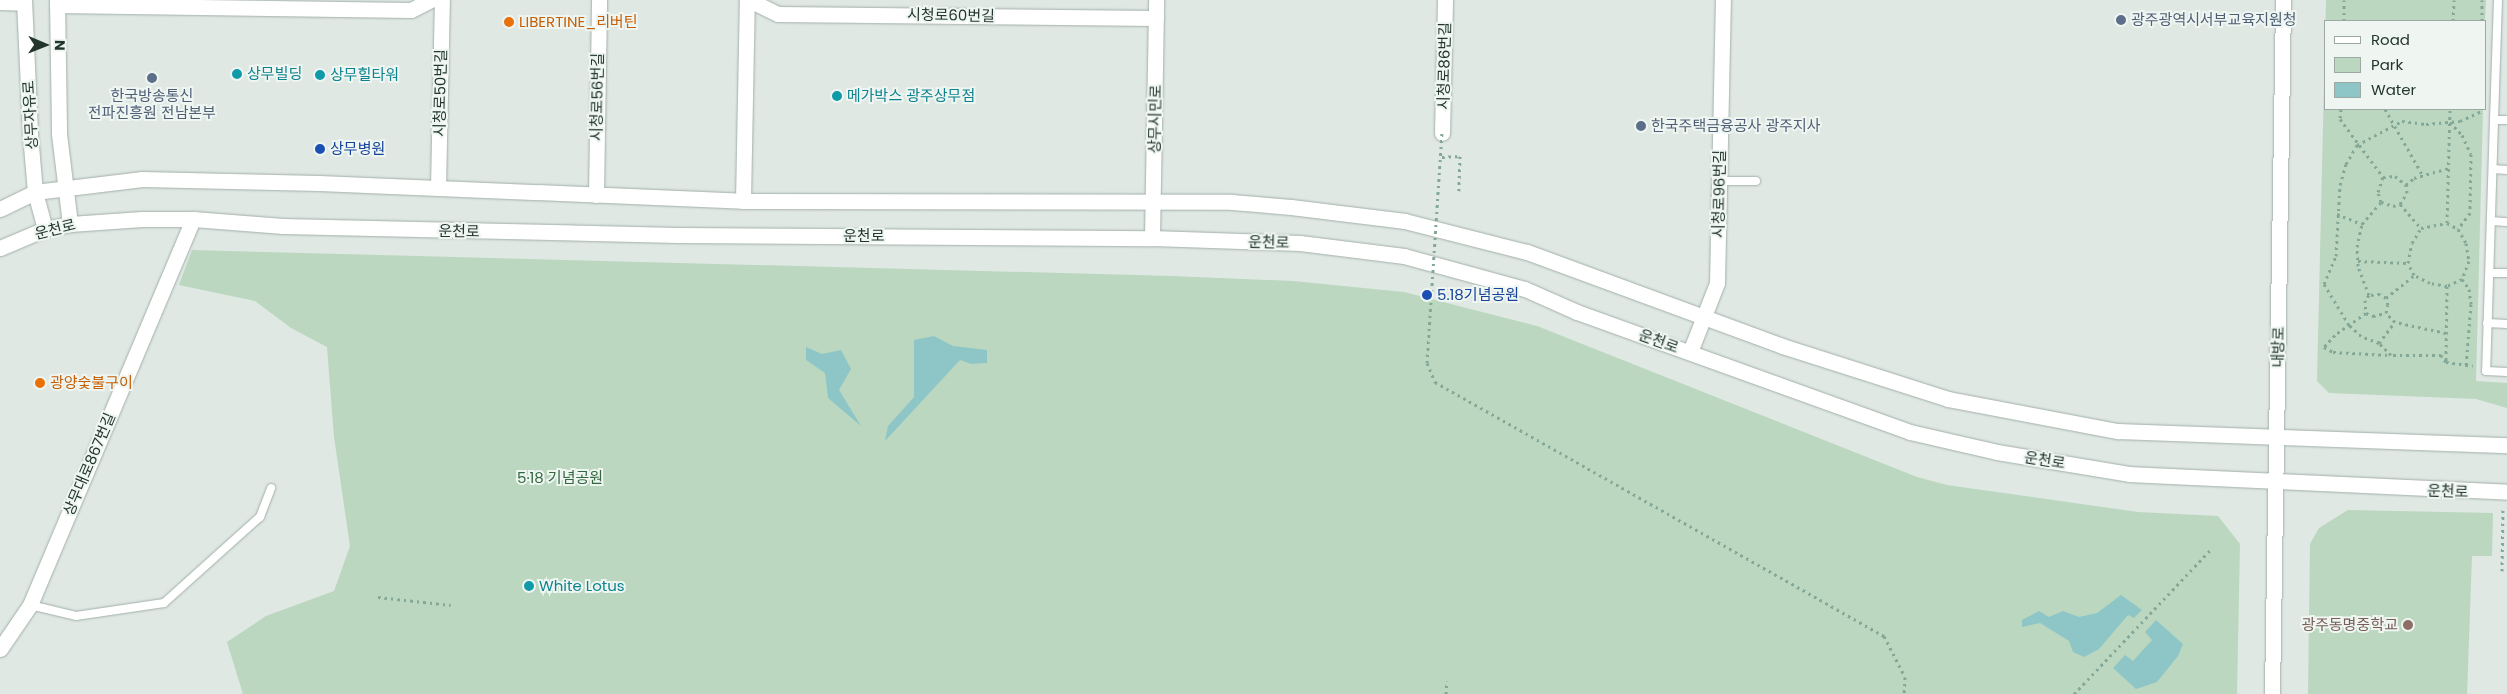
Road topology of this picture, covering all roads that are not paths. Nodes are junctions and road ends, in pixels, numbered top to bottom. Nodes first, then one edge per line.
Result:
1 (431, 0) edge
2 (442, 0) edge
3 (599, 0) edge
4 (748, 0) edge
5 (1156, 0) edge
6 (1445, 0) edge
7 (1723, 0) edge
8 (2283, 0) edge
9 (2498, 0) edge
10 (24, 1) edge
11 (0, 2) edge
12 (57, 2) edge
13 (1156, 18) junction
14 (2494, 120) junction
15 (2507, 120) edge
16 (1442, 132) road end
17 (2493, 169) junction
18 (2507, 170) edge
19 (1720, 181) junction
20 (1756, 181) dead end
21 (438, 187) junction
22 (64, 188) junction
23 (36, 192) junction
24 (596, 195) junction
25 (743, 201) junction
26 (1154, 203) junction
27 (0, 209) edge
28 (193, 219) junction
29 (2491, 221) junction
30 (2507, 222) edge
31 (70, 224) junction
32 (44, 229) junction
33 (1152, 238) junction
34 (0, 248) edge
35 (2490, 273) junction
36 (2507, 273) edge
37 (1706, 316) junction
38 (2487, 323) junction
39 (2507, 324) edge
40 (1690, 352) junction
41 (2507, 372) edge
42 (2276, 436) junction
43 (2507, 445) edge
44 (2275, 482) junction
45 (271, 488) dead end
46 (2505, 492) edge
47 (30, 605) junction
48 (0, 649) edge
49 (2272, 694) edge

1 - 12 street, 상무자유로
2 - 21 street, 시청로50번길
3 - 24 street, 시청로56번길
4 - 13 street, 시청로60번길
4 - 25 street, 시청로60번길
5 - 13 street, 상무시민로
6 - 16 street, 시청로86번길
7 - 19 street, 시청로96번길
8 - 42 street, 내방로
9 - 14 lane
10 - 11 street
10 - 23 street, 상무자유로
12 - 22 street, 상무자유로
13 - 26 street, 상무시민로
14 - 15 lane
14 - 17 lane
17 - 18 lane
17 - 29 lane
19 - 20 lane
19 - 37 street, 시청로96번길
21 - 22 street
21 - 24 street
22 - 23 street
22 - 31 street, 상무자유로
23 - 27 street
23 - 32 street, 상무자유로
24 - 25 street
25 - 26 street
26 - 33 street, 상무시민로
26 - 37 street
28 - 31 street, 운천로
28 - 33 street, 운천로
28 - 47 street, 상무대로867번길
29 - 30 lane
29 - 35 lane
31 - 32 street, 운천로
32 - 34 street, 운천로
33 - 40 street, 운천로
35 - 36 lane
35 - 38 lane
37 - 40 street, 시청로96번길
37 - 42 street
38 - 39 lane
38 - 41 lane
40 - 44 street, 운천로
42 - 43 street
42 - 44 street, 내방로
44 - 46 street, 운천로
44 - 49 street, 내방로
45 - 47 lane
47 - 48 street, 상무대로867번길

